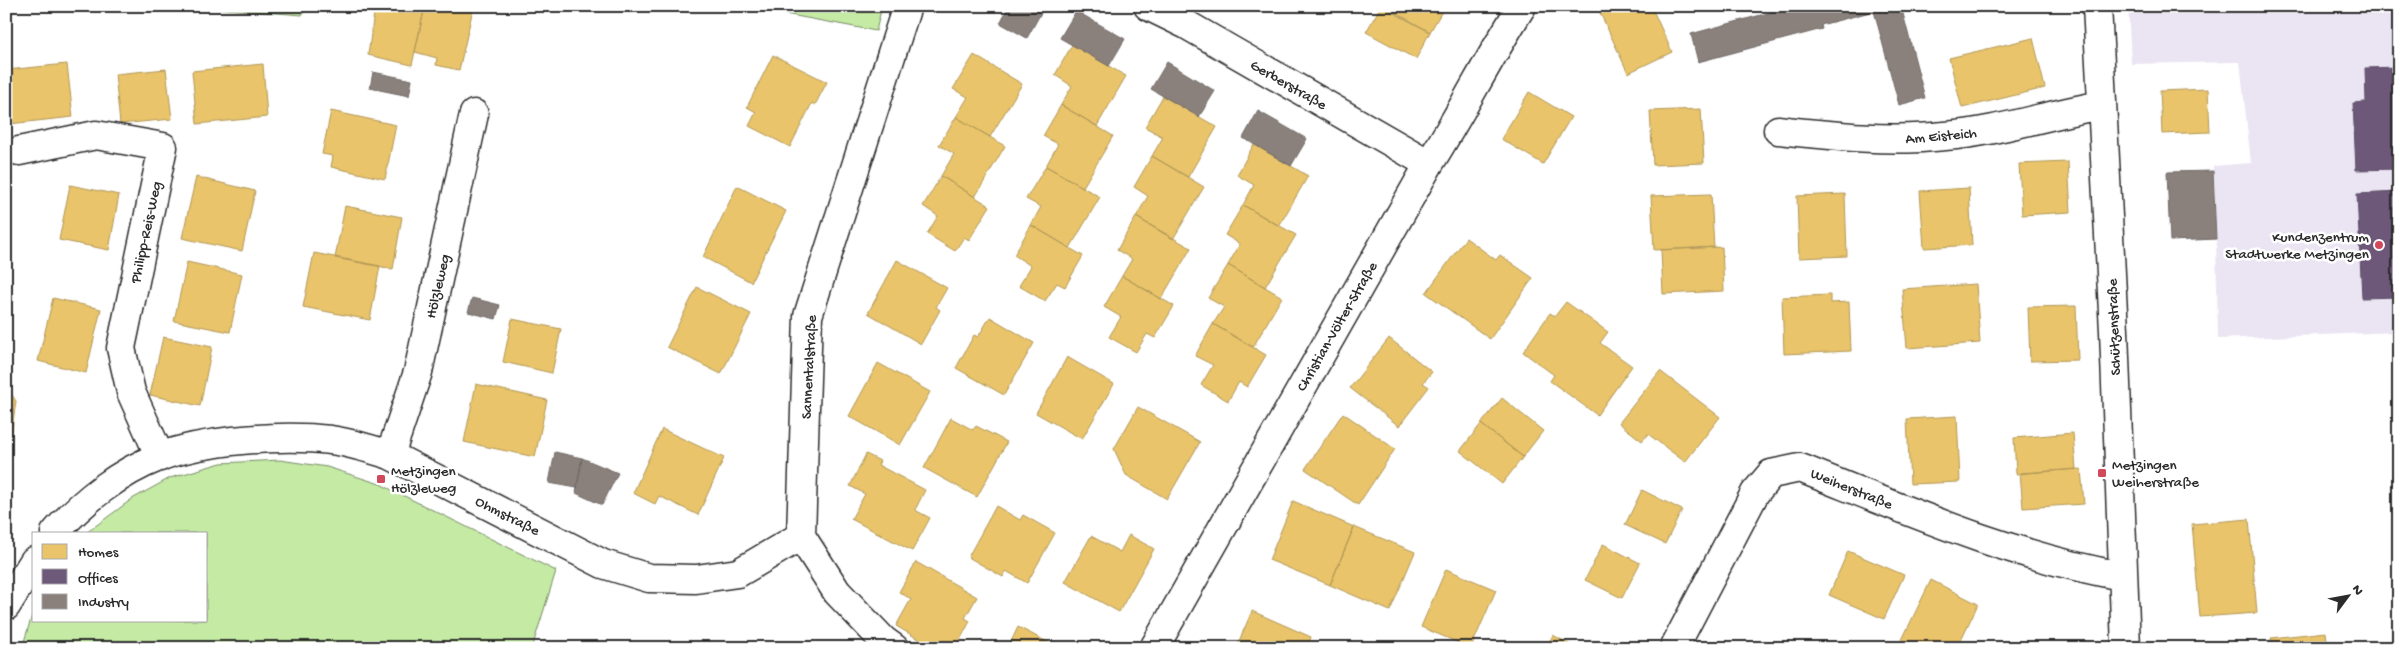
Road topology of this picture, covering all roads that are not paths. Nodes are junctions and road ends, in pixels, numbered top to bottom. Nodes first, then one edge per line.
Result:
1 (907, 6) edge
2 (1148, 6) edge
3 (1522, 6) edge
4 (2097, 6) edge
5 (1192, 16) edge
6 (2102, 105) junction
7 (474, 114) dead end
8 (1778, 130) dead end
9 (19, 151) dead end
10 (1428, 164) junction
11 (390, 455) junction
12 (160, 457) junction
13 (56, 532) edge
14 (801, 536) junction
15 (32, 564) edge
16 (2122, 576) junction
17 (6, 606) edge
18 (894, 648) edge
19 (1154, 648) edge
20 (1674, 648) edge
21 (2126, 648) edge

1 - 14 street, Sannentalstraße
2 - 5 street, Gerberstraße
3 - 10 street, Christian-Völter-Straße
4 - 6 street, Schützenstraße
5 - 10 street, Gerberstraße
6 - 8 street, Am Eisteich
6 - 16 street, Schützenstraße
7 - 11 street, Hölzleweg
9 - 12 street, Philipp-Reis-Weg
10 - 19 street, Christian-Völter-Straße
11 - 12 street, Ohmstraße
11 - 14 street, Ohmstraße
12 - 13 street, Ohmstraße
14 - 18 street
15 - 17 street
16 - 20 street, Weiherstraße
16 - 21 street, Schützenstraße

